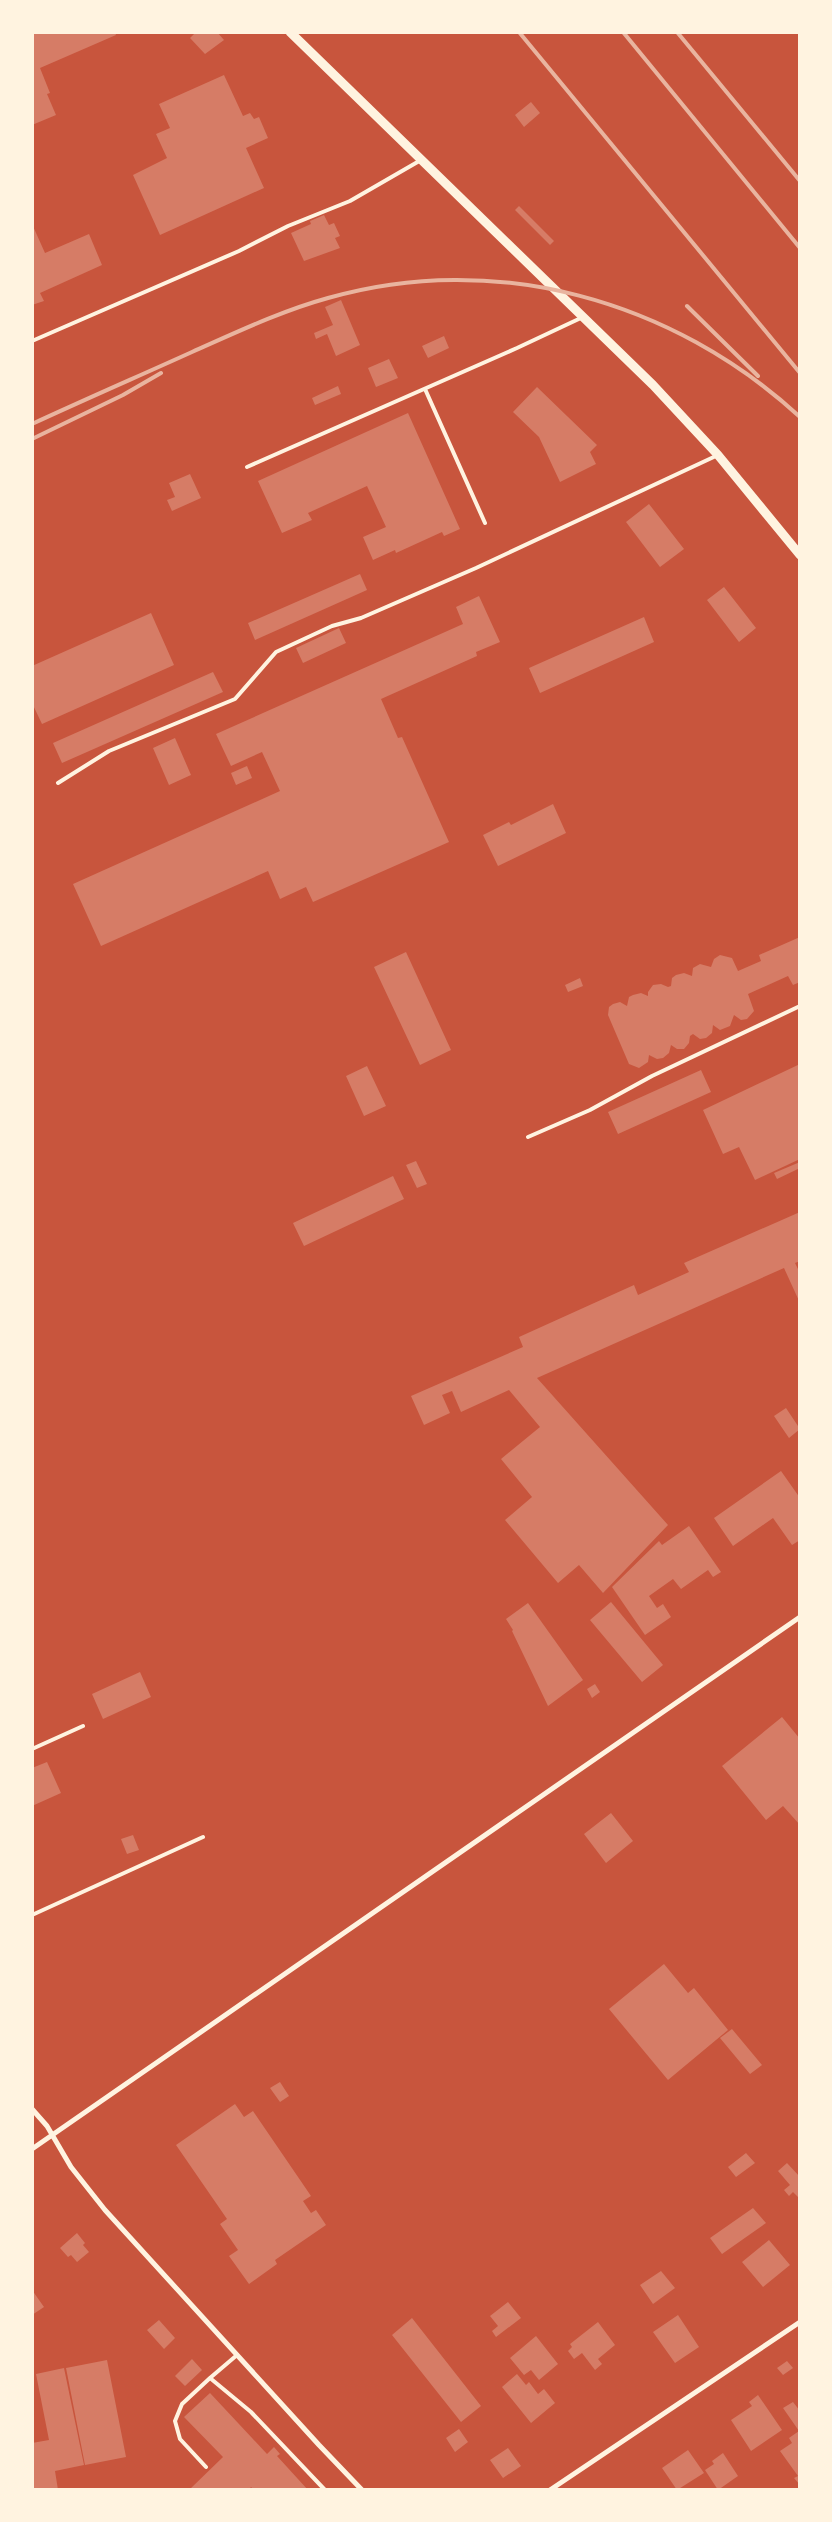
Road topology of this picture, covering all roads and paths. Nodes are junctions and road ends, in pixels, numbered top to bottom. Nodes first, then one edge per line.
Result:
1 (290, 32) edge
2 (421, 160) junction
3 (583, 317) junction
4 (32, 341) edge
5 (425, 389) junction
6 (718, 455) junction
7 (247, 467) dead end
8 (485, 523) dead end
9 (800, 555) edge
10 (58, 783) dead end
11 (800, 1006) edge
12 (528, 1137) dead end
13 (800, 1617) edge
14 (83, 1726) dead end
15 (32, 1749) edge
16 (203, 1837) dead end
17 (32, 1915) edge
18 (32, 2108) edge
19 (52, 2134) junction
20 (32, 2148) edge
21 (800, 2322) edge
22 (236, 2355) junction
23 (210, 2378) junction
24 (206, 2466) dead end
25 (325, 2490) edge
26 (362, 2490) edge
27 (550, 2490) edge

1 - 2 street
2 - 3 street
2 - 4 lane
3 - 5 lane
3 - 6 street
5 - 7 lane
5 - 8 lane
6 - 9 street
6 - 10 lane
11 - 12 lane
13 - 19 street
14 - 15 lane
16 - 17 lane
18 - 19 street
19 - 20 street
19 - 22 street
21 - 27 street
22 - 23 lane
22 - 26 street
23 - 24 lane
23 - 25 lane

